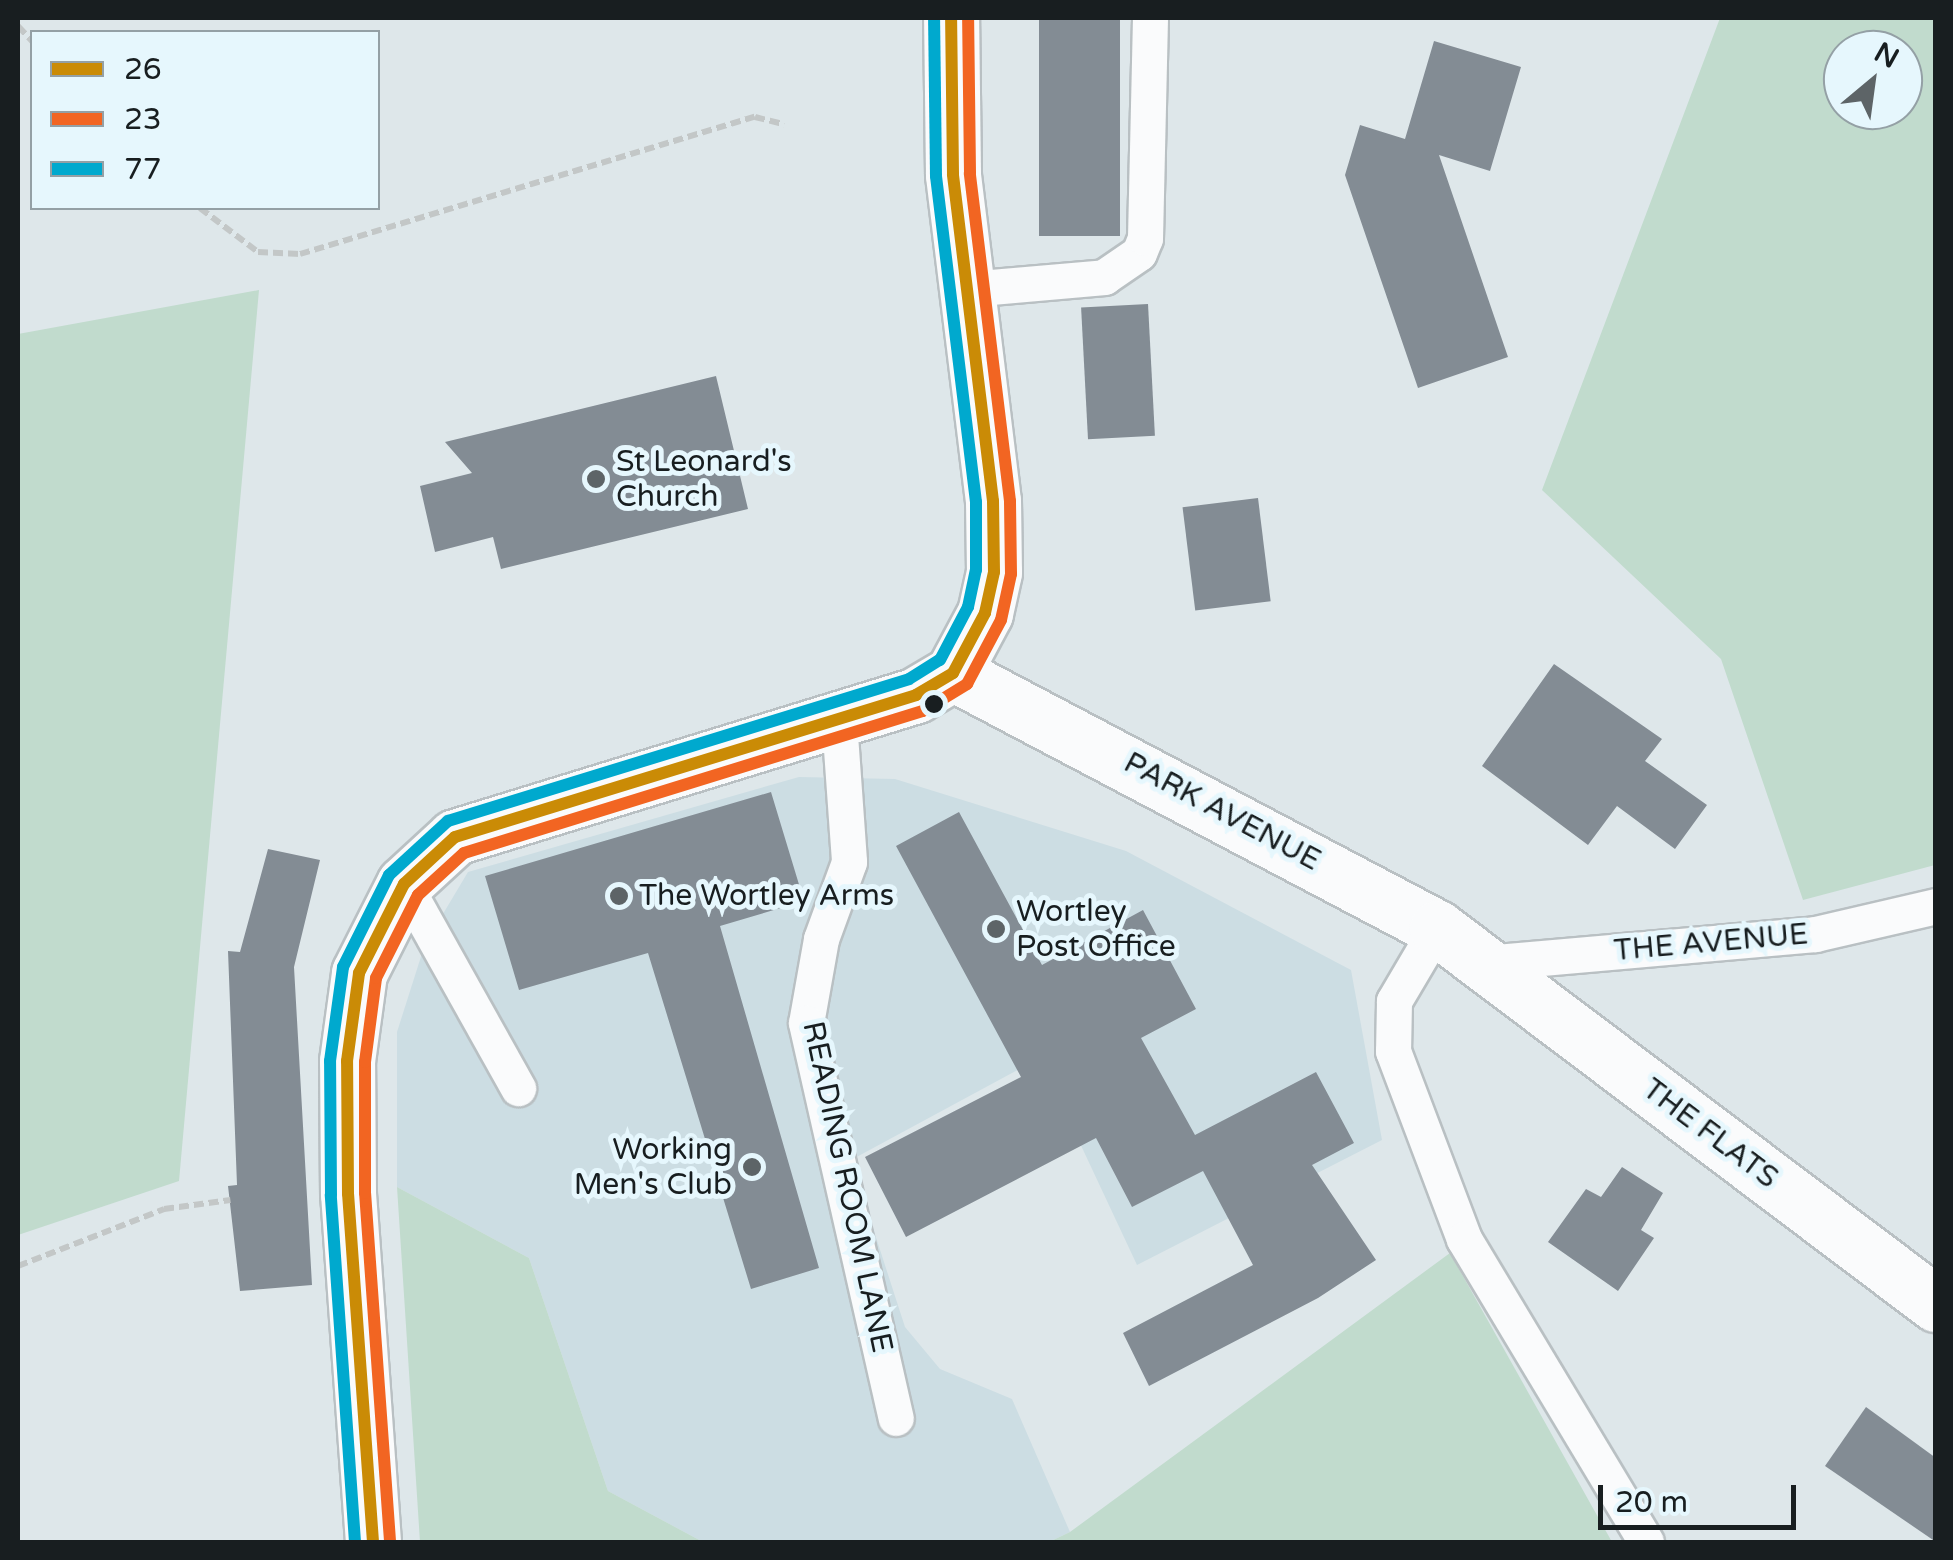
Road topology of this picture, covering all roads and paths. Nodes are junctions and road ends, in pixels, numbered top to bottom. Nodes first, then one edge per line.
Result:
1 (952, 18) edge
2 (1150, 18) edge
3 (784, 124) dead end
4 (203, 210) edge
5 (968, 289) junction
6 (952, 673) junction
7 (839, 722) junction
8 (404, 884) junction
9 (1936, 906) edge
10 (1437, 928) junction
11 (1484, 963) junction
12 (518, 1088) dead end
13 (230, 1200) dead end
14 (18, 1266) edge
15 (1936, 1304) edge
16 (896, 1418) dead end
17 (373, 1542) edge
18 (1646, 1542) edge

1 - 5 main road
2 - 5 lane
3 - 4 path
5 - 6 main road
6 - 7 main road
6 - 10 main road, PARK AVENUE
7 - 8 main road
7 - 16 lane, READING ROOM LANE
8 - 12 lane
8 - 17 main road
9 - 11 lane, THE AVENUE
10 - 11 main road, PARK AVENUE
10 - 18 lane
11 - 15 main road, THE FLATS
13 - 14 path

